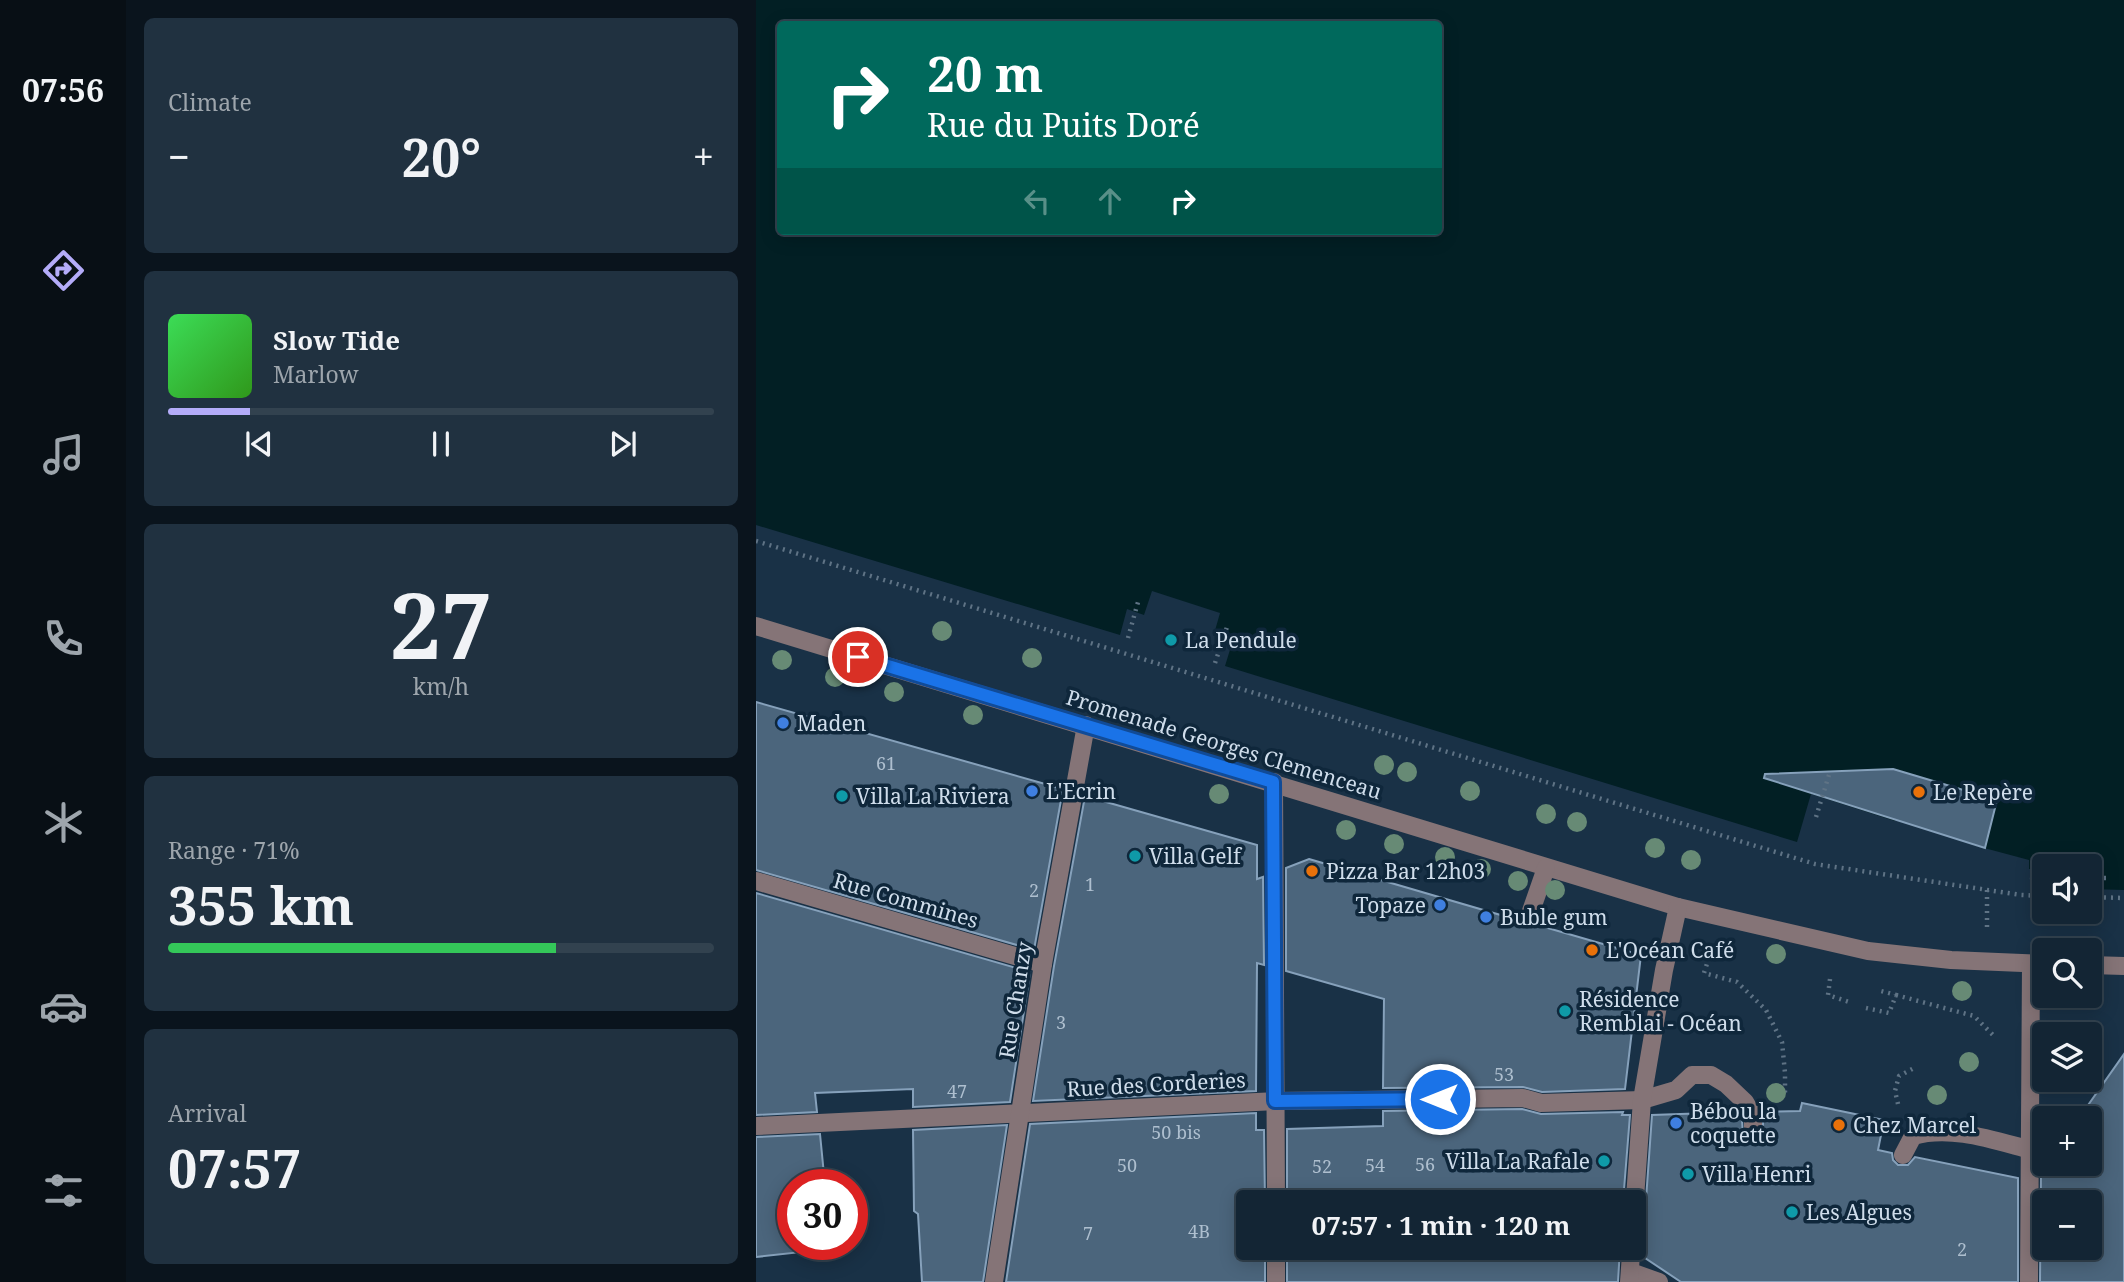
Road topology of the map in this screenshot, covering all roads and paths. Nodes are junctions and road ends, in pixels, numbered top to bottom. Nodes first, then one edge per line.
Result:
1 (756, 541) edge
2 (1138, 601) dead end
3 (756, 626) edge
4 (1227, 627) dead end
5 (1128, 638) dead end
6 (1215, 663) dead end
7 (1086, 725) junction
8 (1829, 775) dead end
9 (1273, 782) junction
10 (1816, 817) dead end
11 (1546, 868) junction
12 (2029, 877) dead end
13 (2032, 877) edge
14 (2102, 878) edge
15 (2107, 878) dead end
16 (756, 881) edge
17 (2032, 895) edge
18 (2102, 897) edge
19 (2124, 898) edge
20 (1678, 907) junction
21 (1530, 914) dead end
22 (1043, 964) junction
23 (2032, 964) edge
24 (2102, 965) edge
25 (2124, 966) edge
26 (1716, 976) dead end
27 (1828, 988) dead end
28 (1896, 995) dead end
29 (1852, 1003) dead end
30 (1892, 1006) dead end
31 (1866, 1007) dead end
32 (2036, 1008) edge
33 (1999, 1041) dead end
34 (1642, 1100) junction
35 (1275, 1101) junction
36 (1021, 1113) junction
37 (1753, 1124) joint
38 (756, 1126) edge
39 (2031, 1150) junction
40 (1903, 1155) dead end
41 (1276, 1190) edge
42 (1276, 1260) edge
43 (1630, 1277) edge
44 (994, 1282) edge
45 (1276, 1282) edge
46 (1659, 1282) edge
47 (2029, 1282) edge

1 - 17 path
2 - 5 path
3 - 7 street, Promenade Georges Clemenceau
4 - 6 path
7 - 9 street, Promenade Georges Clemenceau
7 - 22 street, Rue Chanzy
8 - 10 path
9 - 11 street, Promenade Georges Clemenceau
9 - 35 street
11 - 20 street, Promenade Georges Clemenceau
11 - 21 street
12 - 13 path
14 - 15 path
16 - 22 street, Rue Commines
18 - 19 path
20 - 23 street, Promenade Georges Clemenceau
20 - 34 street
22 - 36 street, Rue Chanzy
24 - 25 street
26 - 37 path
27 - 29 path
28 - 33 path
30 - 31 path
32 - 39 street
34 - 35 street, Rue des Corderies
34 - 37 street, Rue des Corderies
34 - 43 street
35 - 36 street, Rue des Corderies
35 - 41 street
36 - 38 street, Rue des Corderies
36 - 44 street, Rue Chanzy
39 - 40 street
39 - 47 street
42 - 45 street
43 - 46 street

